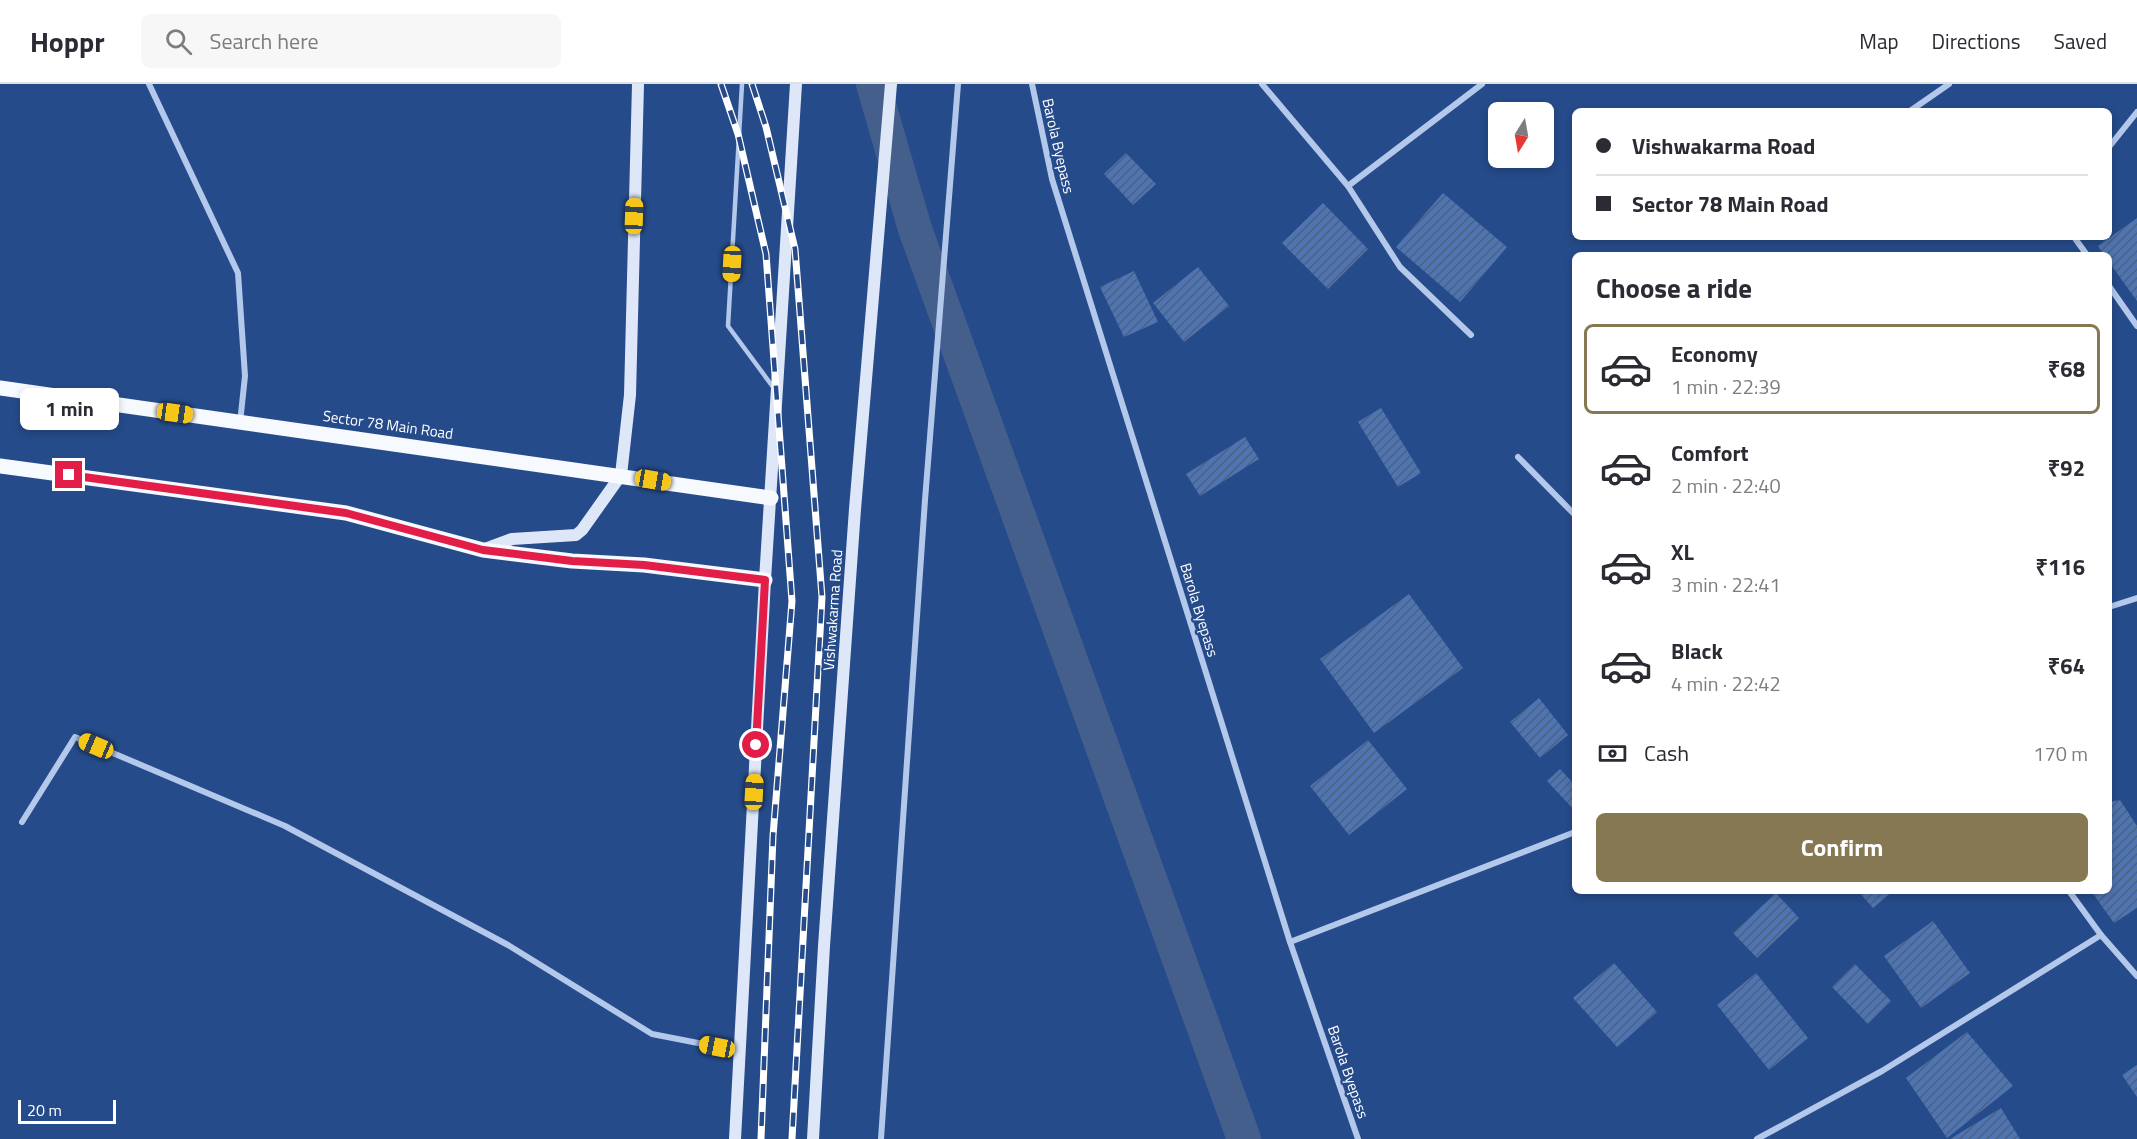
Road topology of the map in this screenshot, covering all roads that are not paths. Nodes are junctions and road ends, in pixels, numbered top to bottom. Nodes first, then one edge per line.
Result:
1 (149, 84) edge
2 (638, 84) edge
3 (742, 84) edge
4 (796, 84) edge
5 (891, 84) edge
6 (958, 84) edge
7 (1032, 84) edge
8 (1262, 84) edge
9 (1482, 84) edge
10 (1949, 84) edge
11 (1914, 108) edge
12 (2137, 112) edge
13 (2112, 143) edge
14 (1348, 186) junction
15 (2112, 290) edge
16 (2137, 326) edge
17 (1471, 335) dead end
18 (0, 388) edge
19 (778, 393) junction
20 (240, 423) junction
21 (1518, 458) dead end
22 (0, 466) edge
23 (621, 475) junction
24 (771, 498) junction
25 (1572, 512) edge
26 (483, 550) junction
27 (765, 580) junction
28 (2137, 598) edge
29 (2112, 606) edge
30 (22, 822) dead end
31 (1572, 833) edge
32 (2071, 894) edge
33 (2101, 935) junction
34 (1290, 942) junction
35 (2137, 976) edge
36 (740, 1051) junction
37 (735, 1139) edge
38 (813, 1139) edge
39 (880, 1139) edge
40 (1358, 1139) edge
41 (1757, 1139) edge

1 - 20 street
2 - 23 main road
3 - 19 lane
4 - 19 main road
5 - 38 main road, Vishwakarma Road
6 - 39 street
7 - 34 street, Barola Byepass
8 - 14 street
9 - 14 street
10 - 11 street
12 - 13 street
14 - 17 street
15 - 16 street
18 - 20 main road, Sector 78 Main Road
19 - 24 main road
20 - 23 main road, Sector 78 Main Road
21 - 25 street
22 - 26 main road
23 - 24 main road, Sector 78 Main Road
23 - 26 main road
24 - 27 main road
26 - 27 main road
27 - 36 main road
28 - 29 street
30 - 36 street
31 - 34 street
32 - 33 street
33 - 35 street
33 - 41 street
34 - 40 street, Barola Byepass
36 - 37 main road

